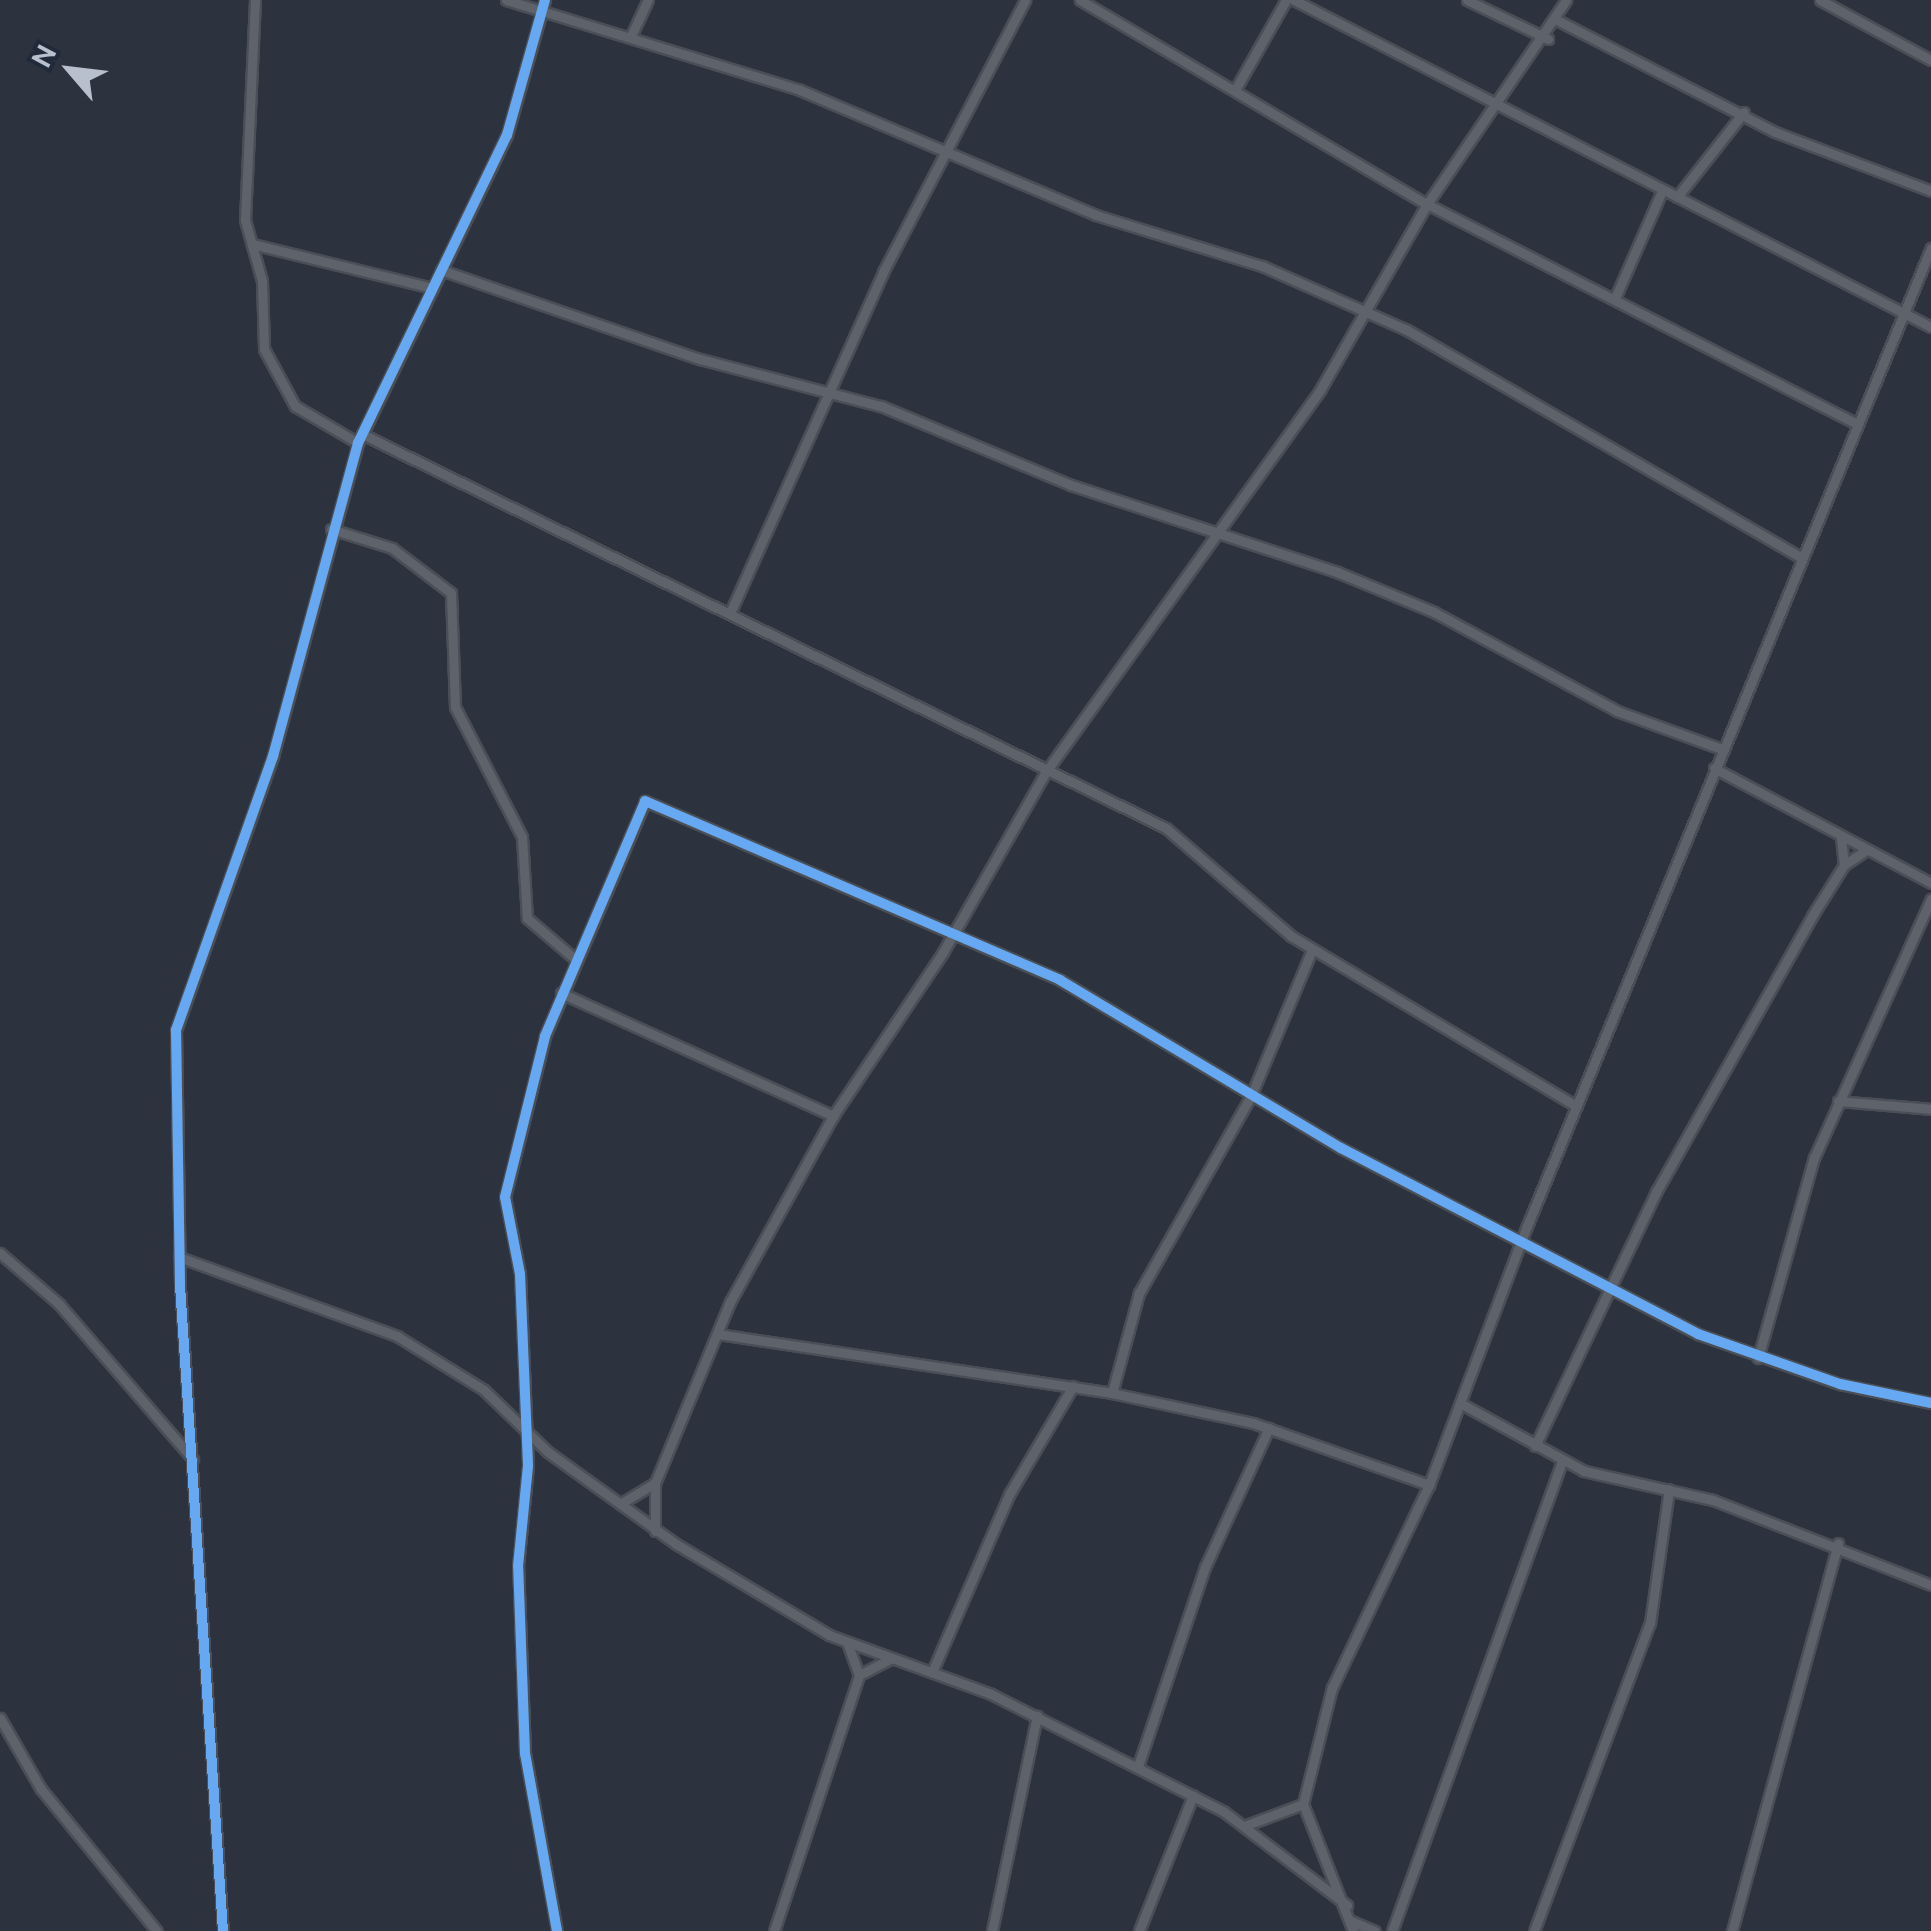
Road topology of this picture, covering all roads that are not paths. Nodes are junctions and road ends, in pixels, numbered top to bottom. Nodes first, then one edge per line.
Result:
1 (255, 0) edge
2 (506, 0) edge
3 (648, 0) edge
4 (1026, 0) edge
5 (1080, 0) edge
6 (1286, 0) edge
7 (1294, 0) edge
8 (1467, 0) edge
9 (1566, 0) edge
10 (1820, 0) edge
11 (544, 5) edge
12 (1557, 20) junction
13 (631, 36) junction
14 (1548, 39) junction
15 (1931, 60) edge
16 (1235, 90) junction
17 (1494, 106) junction
18 (1744, 112) junction
19 (945, 144) junction
20 (1662, 191) junction
21 (1931, 191) edge
22 (1677, 197) junction
23 (1427, 204) junction
24 (252, 244) junction
25 (1931, 248) edge
26 (441, 270) junction
27 (433, 288) junction
28 (1615, 298) junction
29 (1364, 314) junction
30 (1904, 315) junction
31 (1931, 327) edge
32 (824, 396) junction
33 (1855, 424) junction
34 (360, 439) junction
35 (331, 529) junction
36 (1214, 537) junction
37 (1802, 558) junction
38 (730, 613) junction
39 (1722, 750) junction
40 (1714, 768) junction
41 (1046, 773) junction
42 (1841, 836) junction
43 (1865, 851) junction
44 (1844, 865) junction
45 (1931, 883) edge
46 (1931, 899) edge
47 (951, 938) junction
48 (1312, 950) junction
49 (575, 959) junction
50 (561, 993) junction
51 (1250, 1098) junction
52 (1838, 1101) junction
53 (1576, 1106) junction
54 (1931, 1108) edge
55 (833, 1116) junction
56 (1519, 1246) junction
57 (0, 1253) edge
58 (180, 1257) junction
59 (201, 1272) junction
60 (1610, 1281) junction
61 (180, 1286) junction
62 (718, 1334) junction
63 (1758, 1358) junction
64 (1073, 1386) junction
65 (1112, 1393) junction
66 (1460, 1403) junction
67 (1931, 1403) edge
68 (522, 1428) junction
69 (1268, 1428) junction
70 (1535, 1446) junction
71 (1562, 1460) junction
72 (194, 1461) junction
73 (655, 1482) junction
74 (1429, 1485) junction
75 (1669, 1490) junction
76 (620, 1504) junction
77 (655, 1531) junction
78 (1838, 1543) junction
79 (1931, 1585) edge
80 (846, 1642) junction
81 (890, 1659) junction
82 (932, 1672) junction
83 (859, 1675) junction
84 (1037, 1716) junction
85 (0, 1718) edge
86 (1138, 1766) junction
87 (1193, 1795) junction
88 (1302, 1804) junction
89 (1244, 1826) junction
90 (1349, 1907) junction
91 (1352, 1926) edge
92 (156, 1931) edge
93 (222, 1931) edge
94 (557, 1931) edge
95 (774, 1931) edge
96 (992, 1931) edge
97 (1138, 1931) edge
98 (1375, 1931) edge
99 (1392, 1931) edge
100 (1534, 1931) edge
101 (1732, 1931) edge

1 - 24 street
2 - 11 street
3 - 13 street
4 - 19 street
5 - 16 street
6 - 16 street
7 - 17 street
8 - 14 street
9 - 12 street
10 - 15 street
11 - 13 street
11 - 26 street
12 - 14 street
12 - 18 street
13 - 19 street
14 - 17 street
16 - 23 street
17 - 20 street
17 - 23 street
18 - 21 street
18 - 22 street
19 - 29 street
19 - 32 street
20 - 22 street
20 - 28 street
22 - 30 street
23 - 28 street
23 - 29 street
24 - 27 street
24 - 34 street
25 - 30 street
26 - 27 street
26 - 32 street
27 - 34 street
28 - 33 street
29 - 36 street
29 - 37 street
30 - 31 street
30 - 33 street
32 - 36 street
32 - 38 street
33 - 37 street
34 - 35 street
34 - 38 street
35 - 49 street
35 - 58 street
36 - 39 street
36 - 41 street
37 - 39 street
38 - 41 street
39 - 40 street
40 - 42 street
40 - 53 street
41 - 47 street
41 - 48 street
42 - 43 street
42 - 44 street
43 - 44 street
43 - 45 street
44 - 60 street
46 - 52 street
47 - 49 street
47 - 51 street
47 - 55 street
48 - 51 street
48 - 53 street
49 - 50 street
50 - 55 street
50 - 68 street
51 - 56 street
51 - 65 street
52 - 54 street
52 - 63 street
53 - 56 street
55 - 62 street
56 - 60 street
56 - 66 street
57 - 72 street
58 - 59 street
58 - 61 street
59 - 61 street
59 - 68 street
60 - 63 street
60 - 70 street
61 - 72 street
62 - 64 street
62 - 73 street
63 - 67 street
64 - 65 street
64 - 82 street
65 - 69 street
66 - 70 street
66 - 74 street
68 - 76 street
68 - 94 street
69 - 74 street
69 - 86 street
70 - 71 street
71 - 75 street
71 - 99 street
72 - 93 street
73 - 76 street
73 - 77 street
74 - 88 street
75 - 78 street
75 - 100 street
76 - 77 street
77 - 80 street
78 - 79 street
78 - 101 street
80 - 81 street
80 - 83 street
81 - 82 street
81 - 83 street
82 - 84 street
83 - 95 street
84 - 86 street
84 - 96 street
85 - 92 street
86 - 87 street
87 - 89 street
87 - 97 street
88 - 89 street
88 - 90 street
89 - 90 street
90 - 91 street
91 - 98 street

